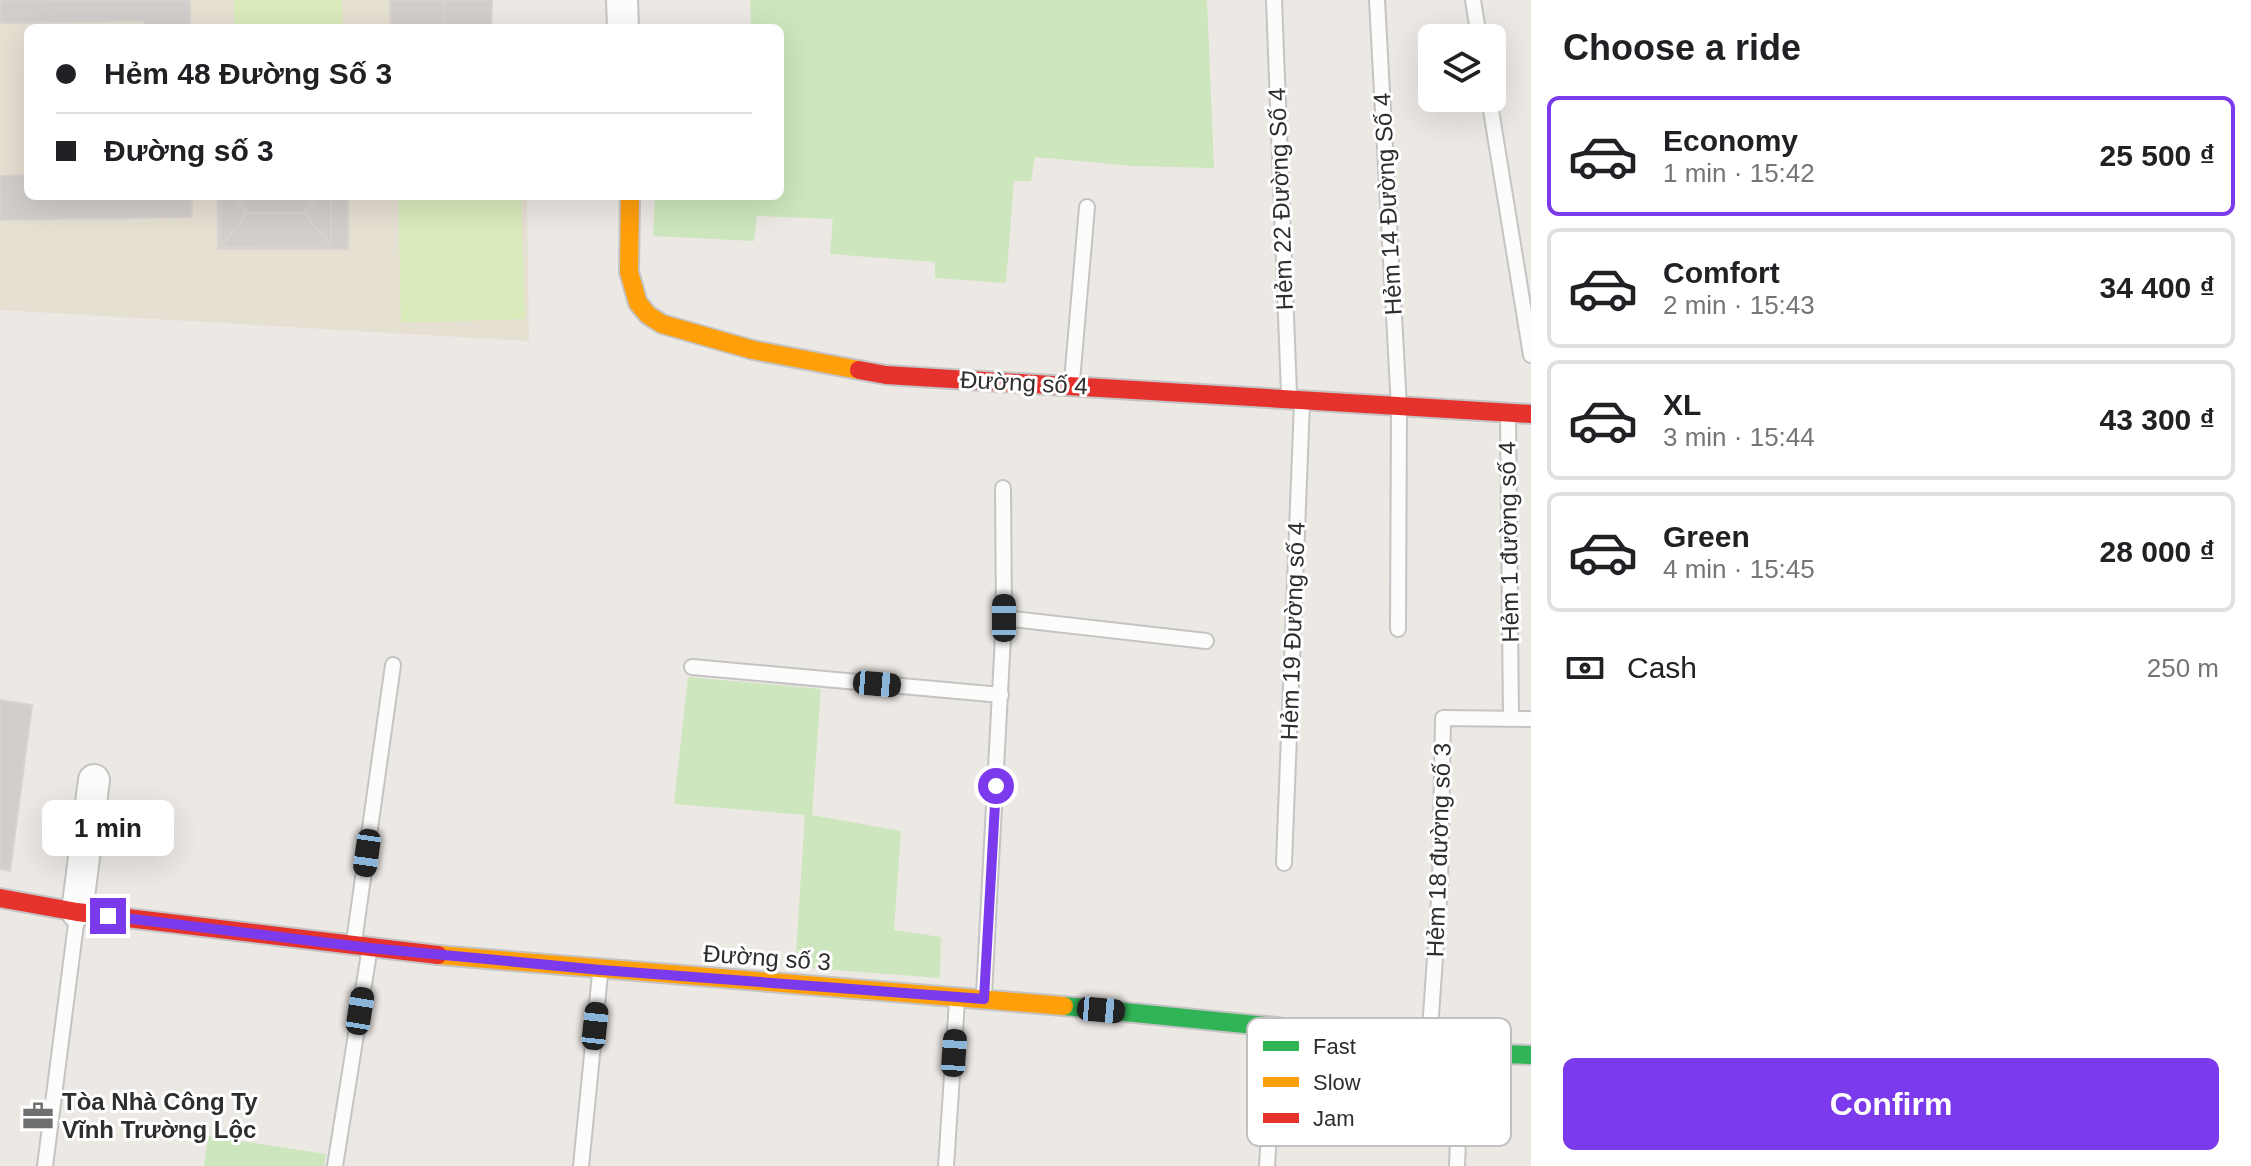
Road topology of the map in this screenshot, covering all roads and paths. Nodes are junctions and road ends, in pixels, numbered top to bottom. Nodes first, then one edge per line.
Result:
1 (622, 0) edge
2 (1274, 0) edge
3 (1377, 0) edge
4 (1473, 0) edge
5 (623, 24) edge
6 (1477, 24) edge
7 (1491, 112) edge
8 (630, 200) edge
9 (1087, 207) dead end
10 (1531, 355) edge
11 (1071, 386) junction
12 (1295, 400) junction
13 (1399, 408) junction
14 (1508, 413) junction
15 (1531, 414) edge
16 (1003, 488) dead end
17 (1004, 618) junction
18 (1398, 629) dead end
19 (1206, 641) dead end
20 (393, 665) dead end
21 (692, 667) dead end
22 (1001, 695) junction
23 (1511, 719) junction
24 (1531, 719) edge
25 (94, 780) dead end
26 (1284, 863) dead end
27 (0, 898) edge
28 (77, 912) junction
29 (362, 948) junction
30 (601, 970) junction
31 (957, 996) junction
32 (984, 999) junction
33 (1430, 1018) edge
34 (1247, 1024) edge
35 (1511, 1054) edge
36 (1531, 1055) edge
37 (1268, 1146) edge
38 (1458, 1146) edge
39 (45, 1166) edge
40 (335, 1166) edge
41 (581, 1166) edge
42 (946, 1166) edge
43 (1267, 1166) edge
44 (1457, 1166) edge

1 - 5 street
2 - 12 lane, Hẻm 22 Đường Số 4
3 - 13 lane, Hẻm 14 Đường Số 4
4 - 6 lane
7 - 10 lane
8 - 11 street, Đường số 4
9 - 11 lane
11 - 12 street, Đường số 4
12 - 13 street, Đường số 4
12 - 26 lane, Hẻm 19 Đường số 4
13 - 14 street, Đường số 4
13 - 18 lane, Hẻm 14 Đường Số 4
14 - 15 street, Đường số 4
14 - 23 lane, Hẻm 1 đường số 4
16 - 17 lane
17 - 19 lane
17 - 22 lane
20 - 29 lane
21 - 22 lane
22 - 32 lane
23 - 24 lane
23 - 33 lane, Hẻm 18 đường số 3
25 - 28 street
27 - 28 street, Đường số 3
28 - 29 street, Đường số 3
28 - 39 lane
29 - 30 street, Đường số 3
29 - 40 lane
30 - 31 street, Đường số 3
30 - 41 lane
31 - 32 street, Đường số 3
31 - 42 lane
32 - 34 street, Đường số 3
35 - 36 street, Đường số 3
37 - 43 lane
38 - 44 lane

